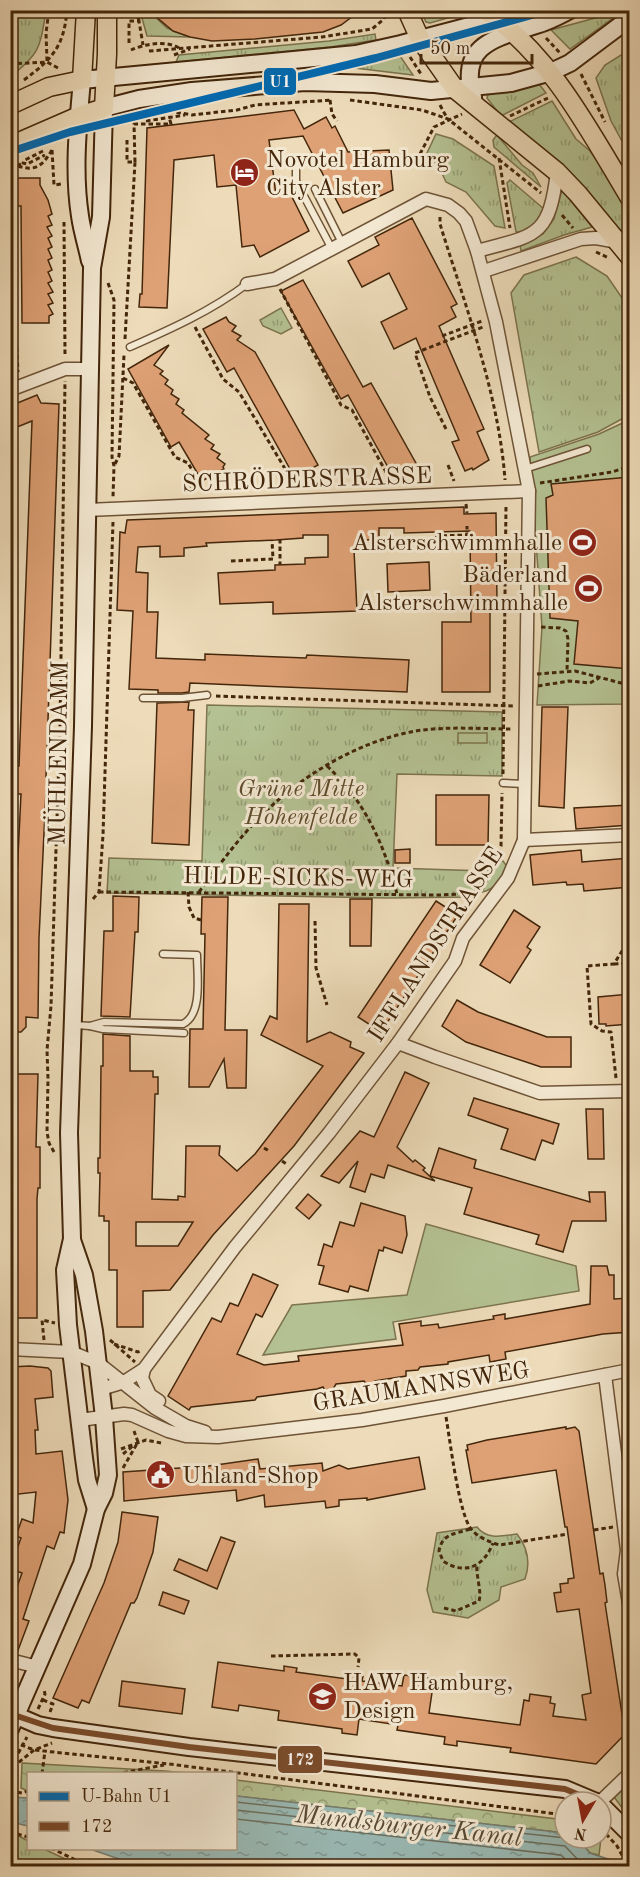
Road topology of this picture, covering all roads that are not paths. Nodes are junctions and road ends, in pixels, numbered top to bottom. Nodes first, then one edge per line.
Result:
1 (86, 10) edge
2 (107, 10) edge
3 (407, 10) edge
4 (530, 10) edge
5 (570, 10) edge
6 (491, 15) edge
7 (630, 18) edge
8 (512, 32) junction
9 (420, 39) junction
10 (551, 72) junction
11 (106, 77) junction
12 (82, 80) junction
13 (463, 89) junction
14 (10, 105) edge
15 (104, 108) junction
16 (79, 116) junction
17 (10, 146) edge
18 (296, 163) dead end
19 (557, 172) junction
20 (315, 189) dead end
21 (630, 198) edge
22 (337, 246) junction
23 (477, 251) junction
24 (620, 256) edge
25 (92, 268) junction
26 (483, 271) junction
27 (247, 284) joint
28 (130, 347) dead end
29 (89, 369) junction
30 (16, 388) edge
31 (587, 449) dead end
32 (525, 469) junction
33 (528, 488) junction
34 (87, 510) junction
35 (207, 695) road end
36 (143, 698) dead end
37 (502, 783) road end
38 (525, 784) junction
39 (630, 835) edge
40 (524, 840) junction
41 (163, 954) dead end
42 (73, 1025) junction
43 (90, 1026) junction
44 (184, 1033) dead end
45 (398, 1043) junction
46 (623, 1091) edge
47 (72, 1239) junction
48 (10, 1349) edge
49 (71, 1352) junction
50 (98, 1363) junction
51 (144, 1369) junction
52 (630, 1370) edge
53 (604, 1375) junction
54 (124, 1382) junction
55 (101, 1389) junction
56 (104, 1417) junction
57 (80, 1420) junction
58 (186, 1426) junction
59 (218, 1437) junction
60 (96, 1509) junction
61 (630, 1609) edge
62 (10, 1660) edge
63 (38, 1667) junction
64 (13, 1719) edge
65 (630, 1773) edge
66 (567, 1790) edge
67 (612, 1790) edge
68 (613, 1817) edge
69 (630, 1834) edge

1 - 12 main road
2 - 11 main road
3 - 9 main road
4 - 6 main road
5 - 8 main road
6 - 8 main road
6 - 9 main road
7 - 10 main road
8 - 10 main road
8 - 13 main road
9 - 11 main road
9 - 13 main road
10 - 13 main road
10 - 21 main road
11 - 12 main road
11 - 15 main road
12 - 14 main road
12 - 16 main road, MÜHLENDAMM
13 - 15 main road
13 - 19 main road
15 - 16 main road
15 - 25 main road, MÜHLENDAMM
16 - 17 main road
16 - 25 main road, MÜHLENDAMM
18 - 22 lane
19 - 23 street
19 - 24 main road
20 - 22 lane
22 - 23 street, IFFLANDSTRASSE
22 - 27 street
23 - 26 street, IFFLANDSTRASSE
24 - 26 street
25 - 29 main road, MÜHLENDAMM
26 - 32 street, IFFLANDSTRASSE
27 - 28 lane
29 - 30 street
29 - 34 main road, MÜHLENDAMM
31 - 32 lane
32 - 33 street, IFFLANDSTRASSE
33 - 34 street, SCHRÖDERSTRASSE
33 - 38 street, IFFLANDSTRASSE
34 - 42 main road, MÜHLENDAMM
35 - 36 lane
37 - 38 lane
38 - 40 street, IFFLANDSTRASSE
39 - 40 street
40 - 45 street, IFFLANDSTRASSE
41 - 43 lane
42 - 43 lane
42 - 47 main road, MÜHLENDAMM
43 - 44 lane
45 - 46 street
45 - 51 street, IFFLANDSTRASSE
47 - 49 main road, MÜHLENDAMM
47 - 50 main road, MÜHLENDAMM
48 - 49 street, GRAUMANNSWEG
49 - 50 street, GRAUMANNSWEG
49 - 57 main road, MÜHLENDAMM
50 - 54 street, GRAUMANNSWEG
50 - 55 main road, MÜHLENDAMM
51 - 54 street, IFFLANDSTRASSE
51 - 58 street, GRAUMANNSWEG
52 - 53 street, GRAUMANNSWEG
53 - 59 street, GRAUMANNSWEG
53 - 61 street
54 - 55 street, IFFLANDSTRASSE
54 - 58 street, GRAUMANNSWEG
55 - 56 main road, MÜHLENDAMM
56 - 57 street, GRAUMANNSWEG
56 - 59 street, GRAUMANNSWEG
56 - 60 main road, MÜHLENDAMM
57 - 60 main road, MÜHLENDAMM
58 - 59 street, GRAUMANNSWEG
60 - 63 main road, MÜHLENDAMM
62 - 63 street
63 - 64 main road, MÜHLENDAMM
64 - 66 main road
65 - 67 street
68 - 69 main road

